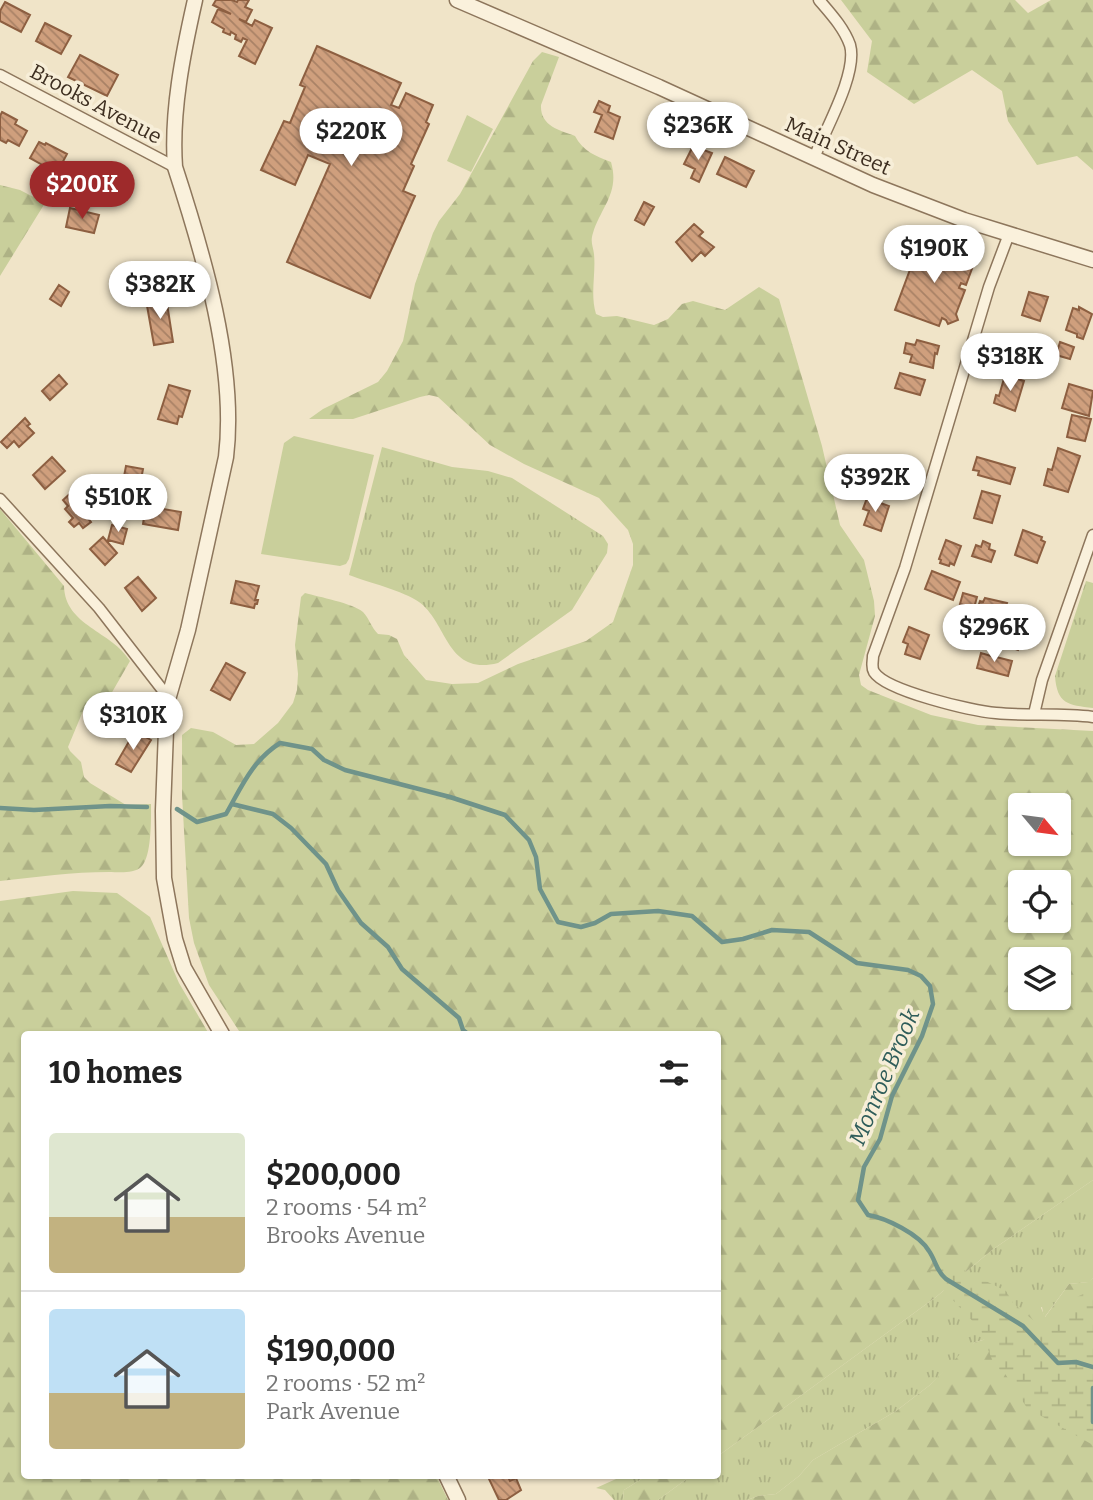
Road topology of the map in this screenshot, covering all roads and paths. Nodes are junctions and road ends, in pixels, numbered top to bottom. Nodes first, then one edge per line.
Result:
1 (195, 0) edge
2 (457, 0) edge
3 (819, 0) edge
4 (0, 75) edge
5 (814, 158) junction
6 (175, 167) junction
7 (1009, 234) junction
8 (1093, 260) edge
9 (0, 499) edge
10 (1093, 535) edge
11 (168, 697) junction
12 (1034, 714) junction
13 (1093, 717) edge
14 (220, 1031) edge
15 (448, 1479) edge
16 (458, 1500) edge

1 - 6 street
2 - 5 street, Main Street
3 - 5 street
4 - 6 street, Brooks Avenue
5 - 7 street, Main Street
6 - 11 street
7 - 8 street, Main Street
7 - 12 street
9 - 11 street
10 - 12 street
11 - 14 street
12 - 13 street
15 - 16 street

